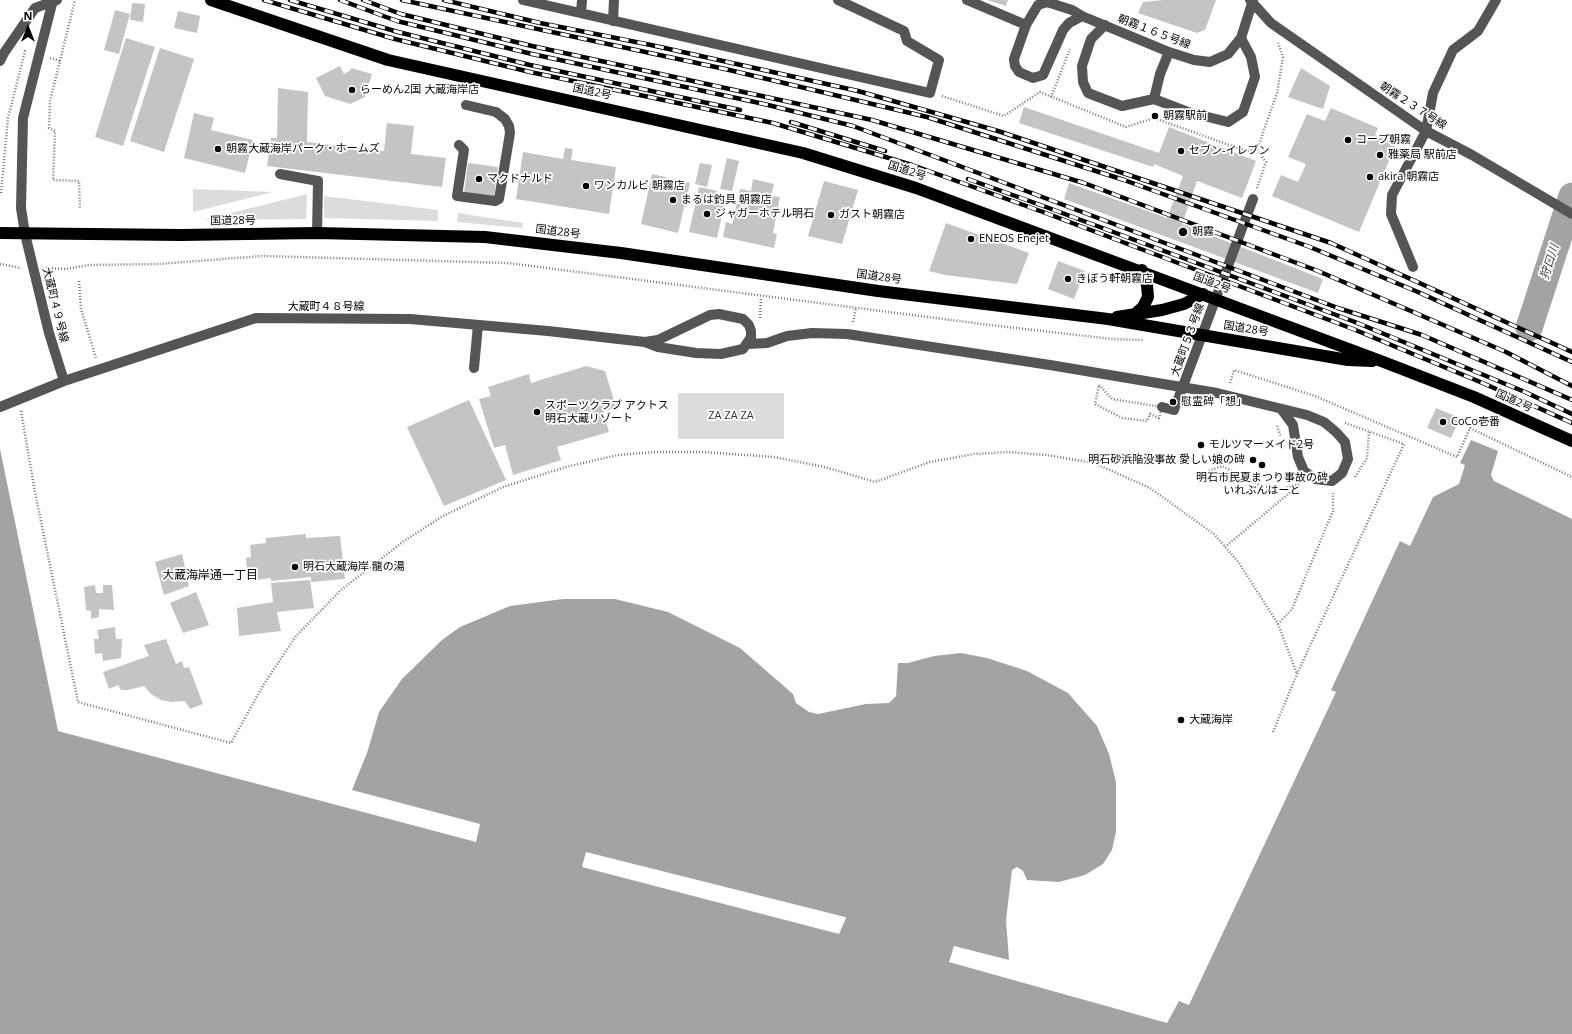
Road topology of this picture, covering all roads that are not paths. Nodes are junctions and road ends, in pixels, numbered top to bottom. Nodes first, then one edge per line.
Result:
1 (54, 0) edge
2 (57, 0) edge
3 (211, 0) edge
4 (523, 0) edge
5 (582, 0) edge
6 (614, 0) edge
7 (838, 0) edge
8 (967, 0) edge
9 (1496, 0) edge
10 (1251, 1) edge
11 (581, 13) junction
12 (1082, 16) junction
13 (613, 21) junction
14 (1026, 25) junction
15 (1105, 25) junction
16 (1241, 38) junction
17 (1169, 52) junction
18 (0, 61) edge
19 (1154, 99) junction
20 (466, 105) dead end
21 (1426, 131) junction
22 (458, 145) dead end
23 (280, 174) dead end
24 (1254, 196) road end
25 (1572, 214) edge
26 (0, 233) edge
27 (317, 233) junction
28 (25, 234) junction
29 (1413, 267) dead end
30 (1142, 270) junction
31 (1203, 294) junction
32 (1134, 314) junction
33 (1108, 319) junction
34 (478, 325) junction
35 (645, 342) junction
36 (748, 344) junction
37 (1381, 361) junction
38 (474, 368) dead end
39 (64, 381) junction
40 (0, 407) edge
41 (1162, 407) road end
42 (1282, 410) junction
43 (1572, 441) edge

1 - 28 street, 大蔵町４９号線
2 - 18 street
3 - 30 highway, 国道2号
4 - 11 street
5 - 11 street
6 - 13 street
7 - 13 street
8 - 14 street
9 - 21 street
10 - 16 street, 朝霧１６５号線
10 - 21 street, 朝霧２３７号線
11 - 13 street
12 - 14 street, 朝霧１６５号線
12 - 14 street, 朝霧１６５号線
12 - 15 street, 朝霧１６５号線
15 - 17 street, 朝霧１６５号線
15 - 19 street
16 - 17 street, 朝霧１６５号線
16 - 19 street
17 - 19 street
20 - 22 street
21 - 25 street, 朝霧２３７号線
21 - 29 street
23 - 27 street
24 - 41 street, 大蔵町５３号線
26 - 28 highway, 国道28号
27 - 28 highway, 国道28号
27 - 33 highway, 国道28号
28 - 39 street, 大蔵町４９号線
30 - 31 highway, 国道2号
30 - 32 highway
31 - 32 highway, 国道28号
31 - 37 highway, 国道2号
32 - 33 highway, 国道28号
33 - 37 highway, 国道28号
34 - 35 street, 大蔵町４８号線
34 - 38 street
34 - 39 street, 大蔵町４８号線
35 - 36 street, 大蔵町４８号線
35 - 36 street, 大蔵町４８号線
36 - 42 street
37 - 43 highway, 国道2号
39 - 40 street, 大蔵町４８号線
42 - 42 street

